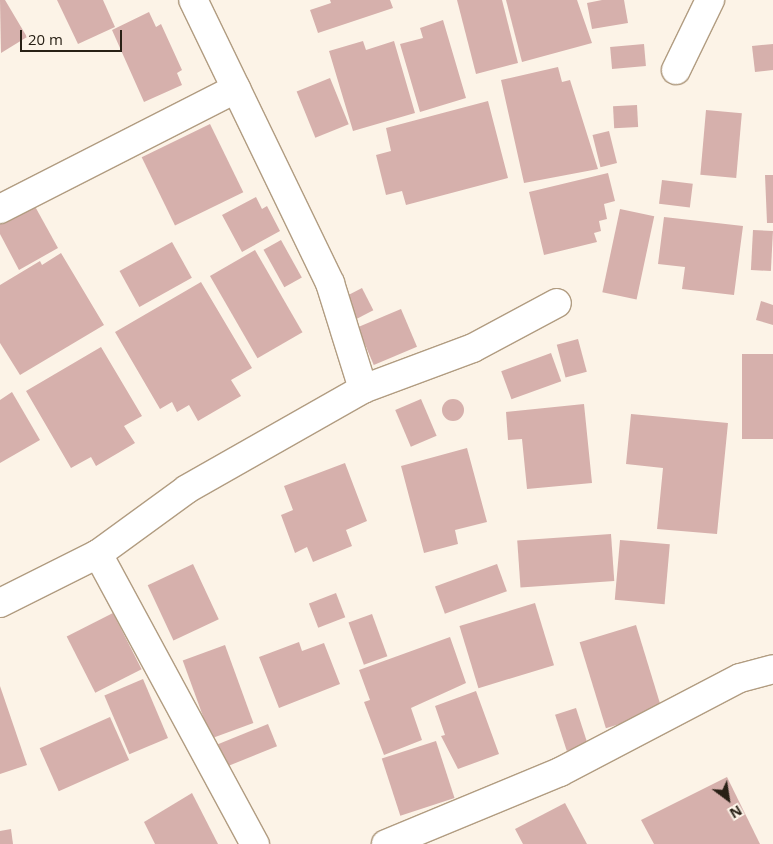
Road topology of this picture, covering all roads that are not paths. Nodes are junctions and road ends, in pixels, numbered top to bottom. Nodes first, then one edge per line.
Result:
1 (193, 0) edge
2 (710, 0) edge
3 (676, 70) dead end
4 (236, 89) junction
5 (0, 209) edge
6 (557, 303) dead end
7 (363, 389) junction
8 (98, 554) junction
9 (0, 603) edge
10 (773, 669) edge
11 (255, 844) edge
12 (386, 844) edge

1 - 4 street
2 - 3 street
4 - 5 street
4 - 7 street
6 - 7 street
7 - 8 street
8 - 9 street
8 - 11 street
10 - 12 street

